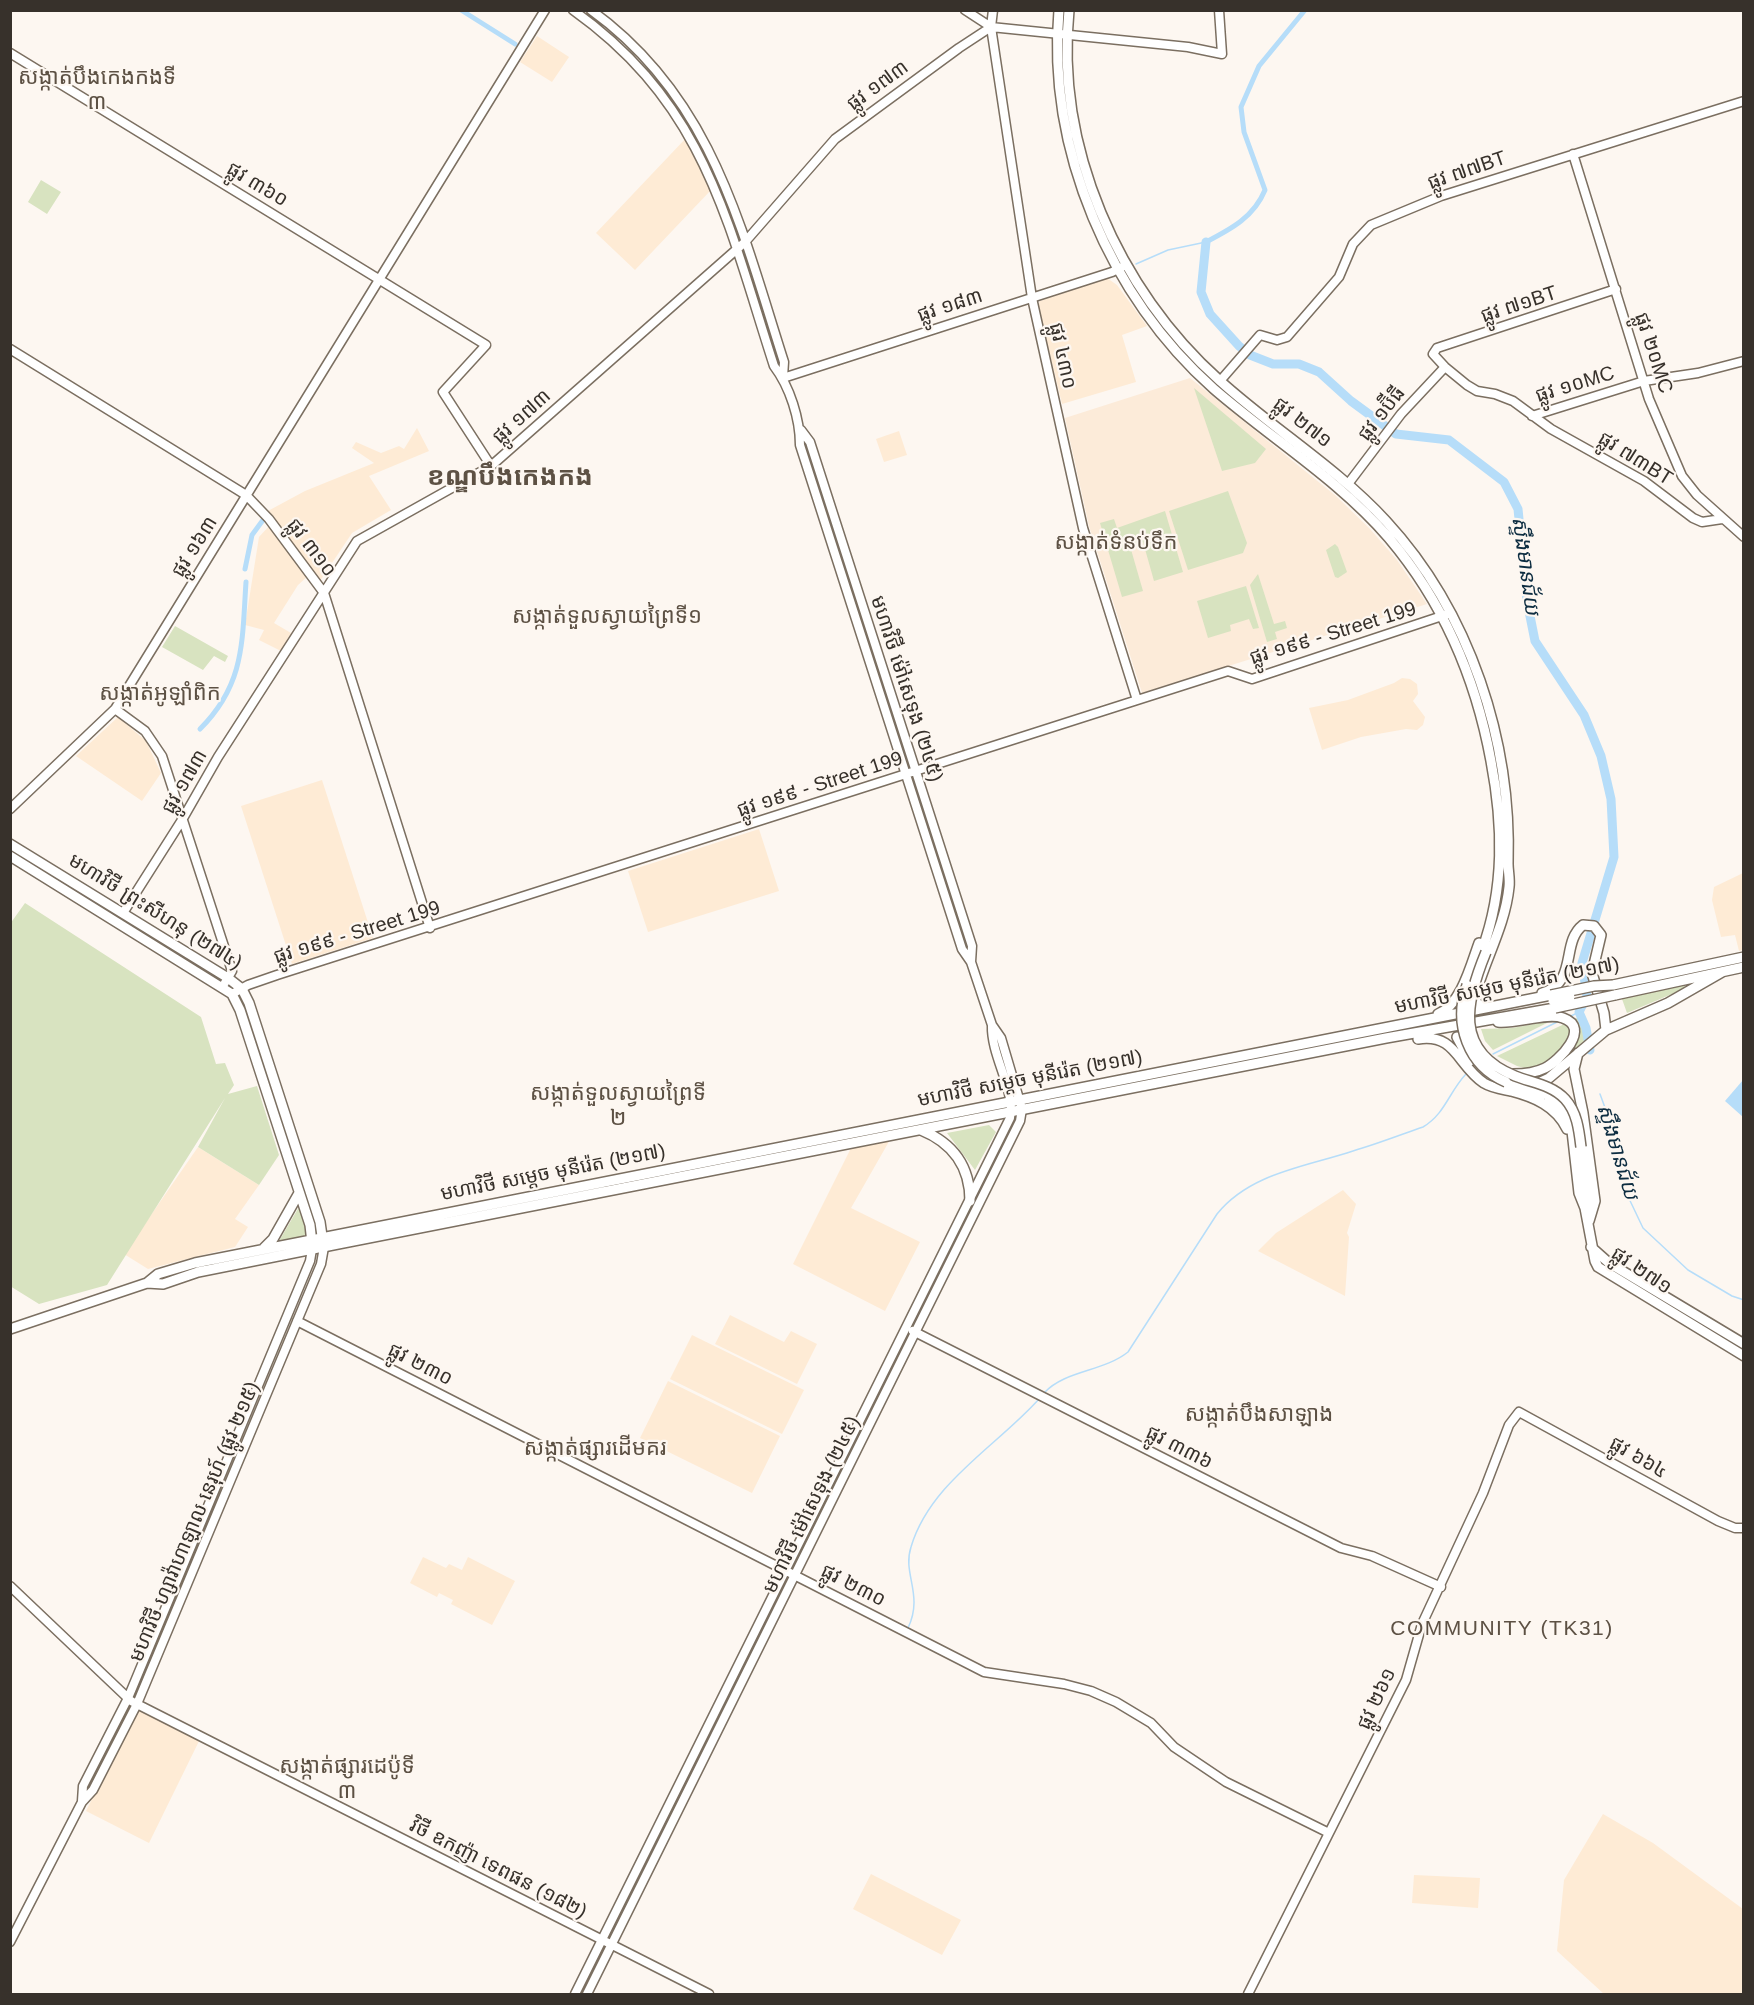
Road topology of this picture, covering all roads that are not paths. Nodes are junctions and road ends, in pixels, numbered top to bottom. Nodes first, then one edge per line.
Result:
1 (545, 10) edge
2 (573, 10) edge
3 (591, 10) edge
4 (965, 10) edge
5 (993, 10) edge
6 (1059, 10) edge
7 (1069, 10) edge
8 (1219, 10) edge
9 (611, 27) junction
10 (991, 27) junction
11 (1062, 33) junction
12 (605, 34) junction
13 (10, 53) edge
14 (1743, 101) edge
15 (1573, 154) junction
16 (745, 242) junction
17 (736, 249) junction
18 (1122, 267) junction
19 (379, 279) junction
20 (1616, 289) junction
21 (763, 298) junction
22 (1032, 298) junction
23 (753, 301) junction
24 (10, 349) edge
25 (1433, 354) joint
26 (1743, 361) edge
27 (1445, 367) junction
28 (783, 378) junction
29 (1220, 381) junction
30 (1644, 381) junction
31 (1532, 416) junction
32 (800, 430) junction
33 (491, 466) junction
34 (1348, 484) junction
35 (246, 495) junction
36 (1722, 519) junction
37 (1743, 537) edge
38 (324, 593) junction
39 (1447, 614) junction
40 (1137, 700) junction
41 (115, 709) junction
42 (915, 771) junction
43 (906, 775) junction
44 (10, 809) edge
45 (182, 820) junction
46 (10, 844) edge
47 (10, 856) edge
48 (1504, 868) junction
49 (123, 913) junction
50 (430, 928) junction
51 (1743, 957) edge
52 (972, 962) junction
53 (1743, 967) edge
54 (1722, 972) junction
55 (228, 978) junction
56 (223, 986) junction
57 (242, 989) junction
58 (1614, 990) junction
59 (232, 994) junction
60 (1522, 1001) junction
61 (1553, 1005) junction
62 (1490, 1007) junction
63 (1475, 1016) dead end
64 (1428, 1019) junction
65 (992, 1025) junction
66 (1602, 1032) junction
67 (1457, 1037) dead end
68 (1386, 1038) junction
69 (1581, 1049) junction
70 (1510, 1083) junction
71 (1021, 1105) junction
72 (1011, 1107) junction
73 (921, 1130) junction
74 (1577, 1144) junction
75 (299, 1193) junction
76 (970, 1201) junction
77 (1588, 1224) junction
78 (323, 1242) junction
79 (312, 1244) junction
80 (1591, 1246) junction
81 (264, 1248) junction
82 (147, 1283) junction
83 (297, 1321) junction
84 (906, 1327) junction
85 (10, 1329) edge
86 (916, 1332) junction
87 (1743, 1344) edge
88 (1743, 1356) edge
89 (1519, 1412) joint
90 (1743, 1528) edge
91 (785, 1570) junction
92 (795, 1575) junction
93 (10, 1586) edge
94 (1441, 1587) junction
95 (128, 1698) junction
96 (137, 1704) junction
97 (82, 1802) junction
98 (1329, 1833) junction
99 (602, 1940) junction
100 (10, 1942) edge
101 (612, 1945) junction
102 (575, 1995) edge
103 (587, 1995) edge
104 (709, 1995) edge
105 (1248, 1995) edge

1 - 19 street, ផ្លូវ ១៦៣
2 - 12 street, មហាវិថី ម៉ៅសេទុង (២៤៥)
3 - 9 street, មហាវិថី ម៉ៅសេទុង (២៤៥)
4 - 10 street
5 - 10 street, ផ្លូវ ៤៣០
6 - 11 main road, ផ្លូវ ២៧១
7 - 11 main road, ផ្លូវ ២៧១
8 - 11 street
9 - 12 street
9 - 16 street, មហាវិថី ម៉ៅសេទុង (២៤៥)
10 - 11 street
10 - 16 street, ផ្លូវ ១៧៣
10 - 22 street, ផ្លូវ ៤៣០
11 - 18 main road, ផ្លូវ ២៧១
12 - 17 street, មហាវិថី ម៉ៅសេទុង (២៤៥)
13 - 19 street, ផ្លូវ ៣៦០
14 - 15 street, ផ្លូវ ៧៧BT
15 - 20 street, ផ្លូវ ២០MC
15 - 29 street, ផ្លូវ ៧៧BT
16 - 17 street, ផ្លូវ ១៧៣
16 - 21 street, មហាវិថី ម៉ៅសេទុង (២៤៥)
17 - 23 street, មហាវិថី ម៉ៅសេទុង (២៤៥)
17 - 33 street, ផ្លូវ ១៧៣
18 - 22 street, ផ្លូវ ១៨៣
18 - 29 main road, ផ្លូវ ២៧១
18 - 39 main road, ផ្លូវ ២៧១
19 - 33 street, ផ្លូវ ៣៦០
19 - 35 street, ផ្លូវ ១៦៣
20 - 25 street, ផ្លូវ ៧១BT
20 - 30 street, ផ្លូវ ២០MC
21 - 23 street
21 - 28 street, មហាវិថី ម៉ៅសេទុង (២៤៥)
22 - 28 street, ផ្លូវ ១៨៣
22 - 40 street, ផ្លូវ ៤៣០
23 - 28 street, មហាវិថី ម៉ៅសេទុង (២៤៥)
24 - 35 street, ផ្លូវ ៣១០
25 - 27 street, ផ្លូវ ១០MC
26 - 30 street, ផ្លូវ ១០MC
27 - 31 street, ផ្លូវ ១០MC
27 - 34 street, ផ្លូវ ១ប៊ីធី
28 - 32 street, មហាវិថី ម៉ៅសេទុង (២៤៥)
29 - 34 main road, ផ្លូវ ២៧១
30 - 31 street, ផ្លូវ ១០MC
30 - 36 street, ផ្លូវ ២០MC
31 - 36 street, ផ្លូវ ៧៣BT
32 - 42 street, មហាវិថី ម៉ៅសេទុង (២៤៥)
32 - 43 street, មហាវិថី ម៉ៅសេទុង (២៤៥)
33 - 38 street, ផ្លូវ ១៧៣
34 - 39 main road, ផ្លូវ ២៧១
35 - 38 street, ផ្លូវ ៣១០
35 - 41 street, ផ្លូវ ១៦៣
36 - 37 street, ផ្លូវ ២០MC
38 - 45 street, ផ្លូវ ១៧៣
38 - 50 street, ផ្លូវ ៣១០
39 - 40 street, ផ្លូវ ១៩៩ - Street 199
39 - 48 main road, ផ្លូវ ២៧១
40 - 42 street, ផ្លូវ ១៩៩ - Street 199
41 - 44 street, ផ្លូវ ១៦៣
41 - 45 street
42 - 43 street, ផ្លូវ ១៩៩ - Street 199
42 - 52 street, មហាវិថី ម៉ៅសេទុង (២៤៥)
43 - 50 street, ផ្លូវ ១៩៩ - Street 199
43 - 52 street, មហាវិថី ម៉ៅសេទុង (២៤៥)
45 - 49 street, ផ្លូវ ១៧៣
45 - 55 street
46 - 49 main road, មហាវិថី ព្រះសីហនុ (២៧៤)
47 - 56 main road, មហាវិថី ព្រះសីហនុ (២៧៤)
48 - 62 main road
48 - 64 main road
48 - 70 main road, bridge
49 - 55 main road, មហាវិថី ព្រះសីហនុ (២៧៤)
50 - 57 street, ផ្លូវ ១៩៩ - Street 199
51 - 58 main road, មហាវិថី សម្តេច មុនីរ៉េត (២១៧)
52 - 65 street, មហាវិថី ម៉ៅសេទុង (២៤៥)
53 - 54 main road, មហាវិថី សម្តេច មុនីរ៉េត (២១៧)
54 - 58 main road, មហាវិថី សម្តេច មុនីរ៉េត (២១៧)
54 - 66 main road
55 - 56 street
55 - 57 main road, មហាវិថី ព្រះសីហនុ (២៧៤)
56 - 59 main road, មហាវិថី ព្រះសីហនុ (២៧៤)
57 - 59 street, ផ្លូវ ១៩៩ - Street 199
57 - 78 main road, មហាវិថី ព្រះសីហនុ (២៧៤)
58 - 61 main road, មហាវិថី សម្តេច មុនីរ៉េត (២១៧), bridge
59 - 75 main road, មហាវិថី ព្រះសីហនុ (២៧៤)
60 - 61 main road, មហាវិថី សម្តេច មុនីរ៉េត (២១៧)
60 - 62 main road, មហាវិថី សម្តេច មុនីរ៉េត (២១៧)
60 - 66 main road
61 - 63 main road
61 - 68 main road, មហាវិថី សម្តេច មុនីរ៉េត (២១៧)
61 - 70 main road
62 - 64 main road, មហាវិថី សម្តេច មុនីរ៉េត (២១៧)
64 - 71 main road, មហាវិថី សម្តេច មុនីរ៉េត (២១៧)
65 - 71 street, មហាវិថី ម៉ៅសេទុង (២៤៥)
65 - 72 street, មហាវិថី ម៉ៅសេទុង (២៤៥)
66 - 69 main road
67 - 70 main road
68 - 70 main road
68 - 71 main road, មហាវិថី សម្តេច មុនីរ៉េត (២១៧)
69 - 70 main road
69 - 77 main road
70 - 74 main road
70 - 74 main road, bridge
71 - 72 main road, មហាវិថី សម្តេច មុនីរ៉េត (២១៧)
71 - 86 street, មហាវិថី ម៉ៅសេទុង (២៤៥)
72 - 73 main road, មហាវិថី សម្តេច មុនីរ៉េត (២១៧)
72 - 76 street, មហាវិថី ម៉ៅសេទុង (២៤៥)
72 - 78 main road, មហាវិថី សម្តេច មុនីរ៉េត (២១៧)
73 - 76 main road
73 - 78 main road, មហាវិថី សម្តេច មុនីរ៉េត (២១៧)
74 - 77 main road
75 - 79 main road, មហាវិថី ព្រះសីហនុ (២៧៤)
75 - 81 main road
76 - 84 street, មហាវិថី ម៉ៅសេទុង (២៤៥)
77 - 80 main road
78 - 79 main road
78 - 83 street, មហាវិថី ហ្សាវ៉ាហាឡាល នេរុហ៍ (ផ្លូវ ២១៥)
79 - 81 main road
79 - 82 main road
79 - 95 street, មហាវិថី ហ្សាវ៉ាហាឡាល នេរុហ៍ (ផ្លូវ ២១៥)
80 - 87 main road, ផ្លូវ ២៧១
80 - 88 main road, ផ្លូវ ២៧១
81 - 82 main road
82 - 85 main road
83 - 91 street, ផ្លូវ ២៣០
83 - 96 street, មហាវិថី ហ្សាវ៉ាហាឡាល នេរុហ៍ (ផ្លូវ ២១៥)
84 - 86 street, ផ្លូវ ៣៣៦
84 - 91 street, មហាវិថី ម៉ៅសេទុង (២៤៥)
86 - 92 street, មហាវិថី ម៉ៅសេទុង (២៤៥)
86 - 94 street, ផ្លូវ ៣៣៦
89 - 90 street, ផ្លូវ ៦៦៤
89 - 94 street, ផ្លូវ ២៦១
91 - 92 street, ផ្លូវ ២៣០
91 - 99 street, មហាវិថី ម៉ៅសេទុង (២៤៥)
92 - 98 street, ផ្លូវ ២៣០
92 - 101 street, មហាវិថី ម៉ៅសេទុង (២៤៥)
93 - 95 street, វិថី ឧកញ៉ា ទេពផន (១៨២)
94 - 98 street, ផ្លូវ ២៦១
95 - 96 street, វិថី ឧកញ៉ា ទេពផន (១៨២)
95 - 97 street, មហាវិថី ហ្សាវ៉ាហាឡាល នេរុហ៍ (ផ្លូវ ២១៥)
96 - 97 street, មហាវិថី ហ្សាវ៉ាហាឡាល នេរុហ៍ (ផ្លូវ ២១៥)
96 - 99 street, វិថី ឧកញ៉ា ទេពផន (១៨២)
97 - 100 street, មហាវិថី ហ្សាវ៉ាហាឡាល នេរុហ៍ (ផ្លូវ ២១៥)
98 - 105 street, ផ្លូវ ២៦១
99 - 101 street, វិថី ឧកញ៉ា ទេពផន (១៨២)
99 - 102 street, មហាវិថី ម៉ៅសេទុង (២៤៥)
101 - 103 street, មហាវិថី ម៉ៅសេទុង (២៤៥)
101 - 104 street, វិថី ឧកញ៉ា ទេពផន (១៨២)

